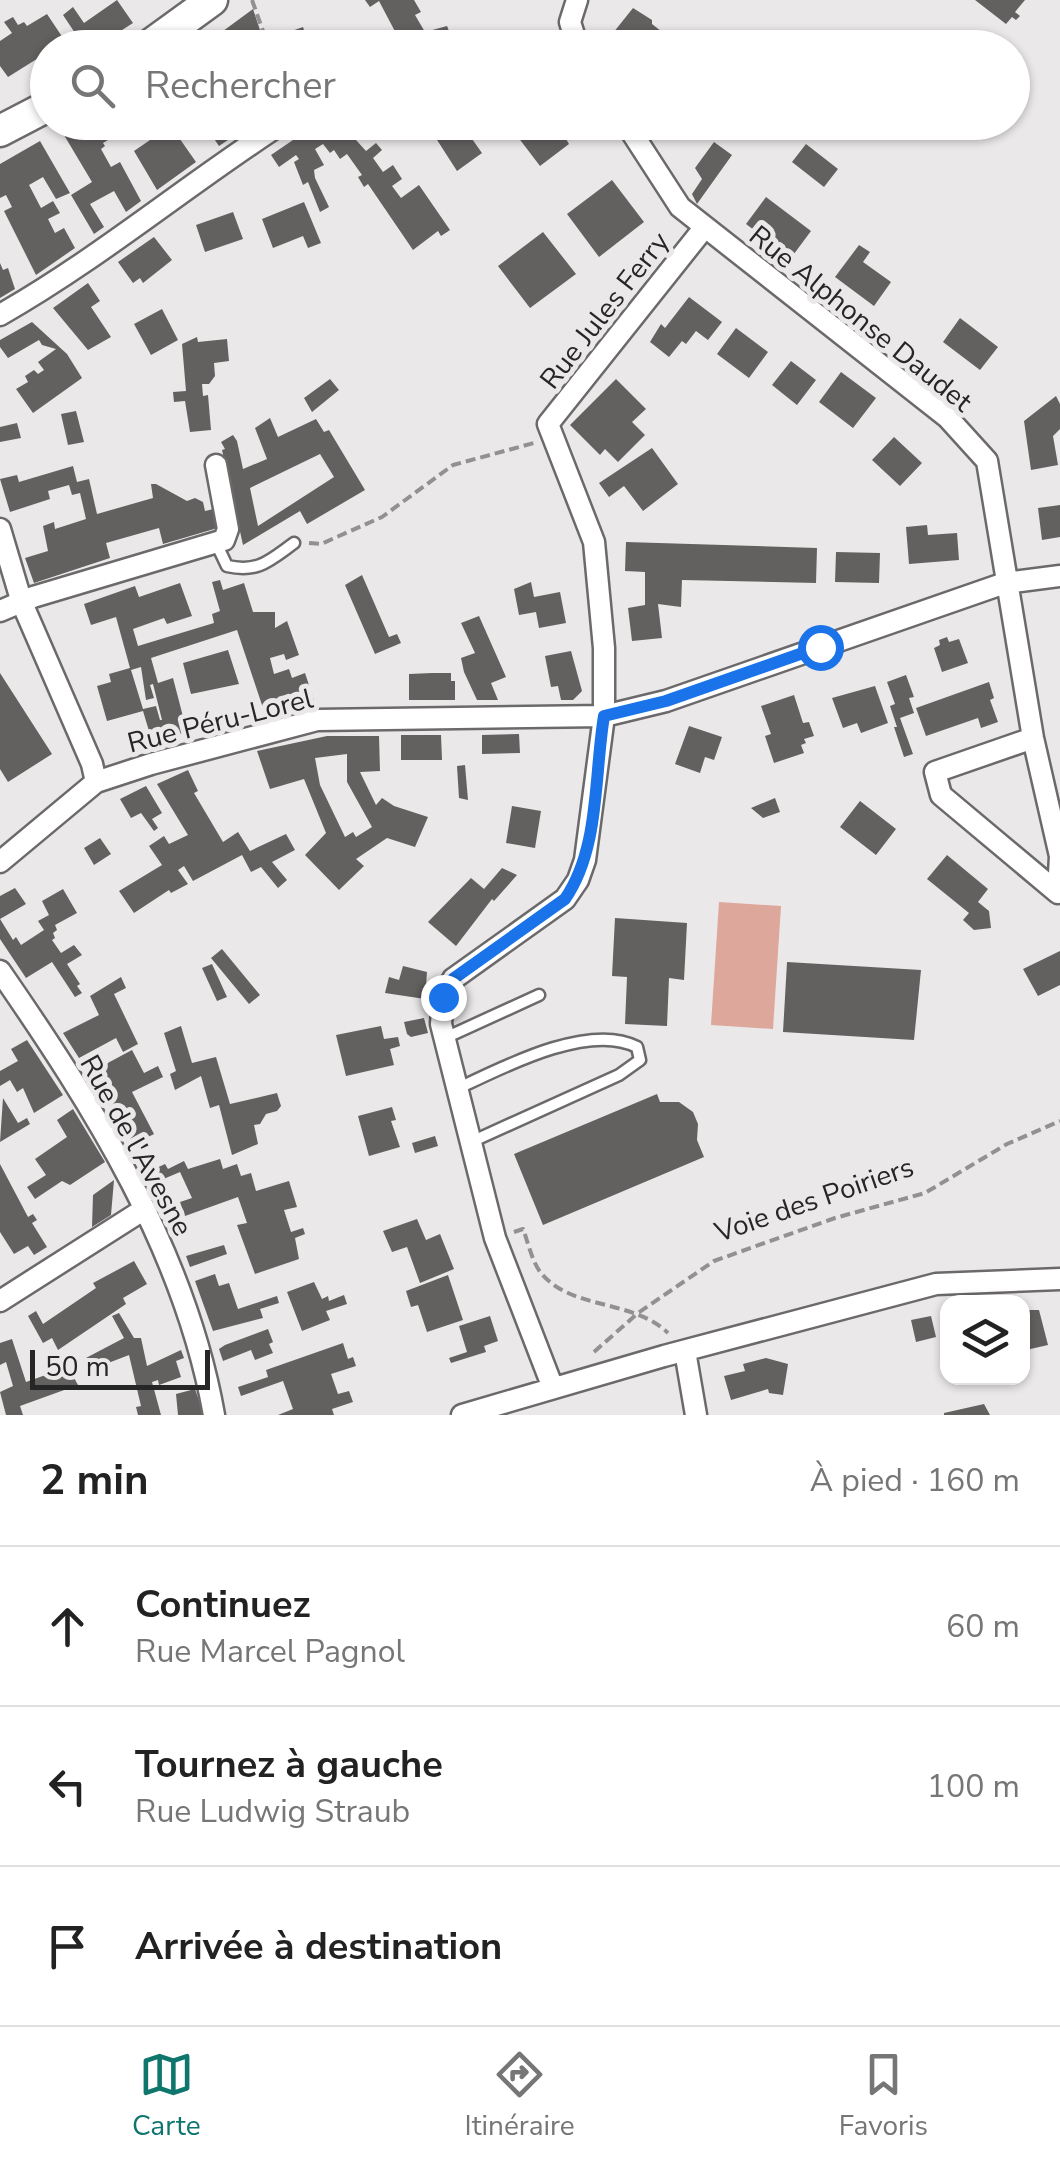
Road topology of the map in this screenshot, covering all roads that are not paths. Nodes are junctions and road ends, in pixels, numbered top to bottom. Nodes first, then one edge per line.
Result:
1 (212, 0) edge
2 (578, 0) edge
3 (171, 30) edge
4 (572, 30) edge
5 (30, 115) edge
6 (0, 131) edge
7 (256, 140) edge
8 (637, 140) edge
9 (704, 228) junction
10 (0, 314) edge
11 (216, 465) dead end
12 (0, 530) edge
13 (294, 543) road end
14 (216, 544) junction
15 (1060, 576) edge
16 (1005, 583) junction
17 (22, 603) junction
18 (0, 611) edge
19 (604, 716) junction
20 (1033, 738) junction
21 (96, 782) junction
22 (0, 862) edge
23 (0, 971) edge
24 (539, 996) dead end
25 (444, 1039) junction
26 (457, 1089) junction
27 (471, 1142) junction
28 (143, 1210) junction
29 (1060, 1279) edge
30 (0, 1301) edge
31 (685, 1351) junction
32 (553, 1388) junction
33 (214, 1415) edge
34 (462, 1415) edge
35 (696, 1415) edge

1 - 3 main road
2 - 4 street
5 - 6 main road
7 - 10 street
8 - 9 street, Rue Alphonse Daudet
9 - 16 street, Rue Alphonse Daudet
9 - 19 street, Rue Jules Ferry
11 - 14 street
12 - 17 street
13 - 14 lane
14 - 17 street
15 - 16 street, Rue Péru-Lorel
16 - 19 street, Rue Péru-Lorel
16 - 20 street, Rue Alphonse Daudet
17 - 18 street
17 - 21 street
19 - 21 street, Rue Péru-Lorel
19 - 25 street
20 - 20 street, Rue Alphonse Daudet
21 - 22 street, Rue Péru-Lorel
23 - 28 street, Rue de l'Avesne
24 - 25 lane
25 - 26 street
26 - 27 street
26 - 27 lane
27 - 32 street
28 - 30 street
28 - 33 street, Rue de l'Avesne
29 - 31 street
31 - 32 street
31 - 35 street
32 - 34 street

